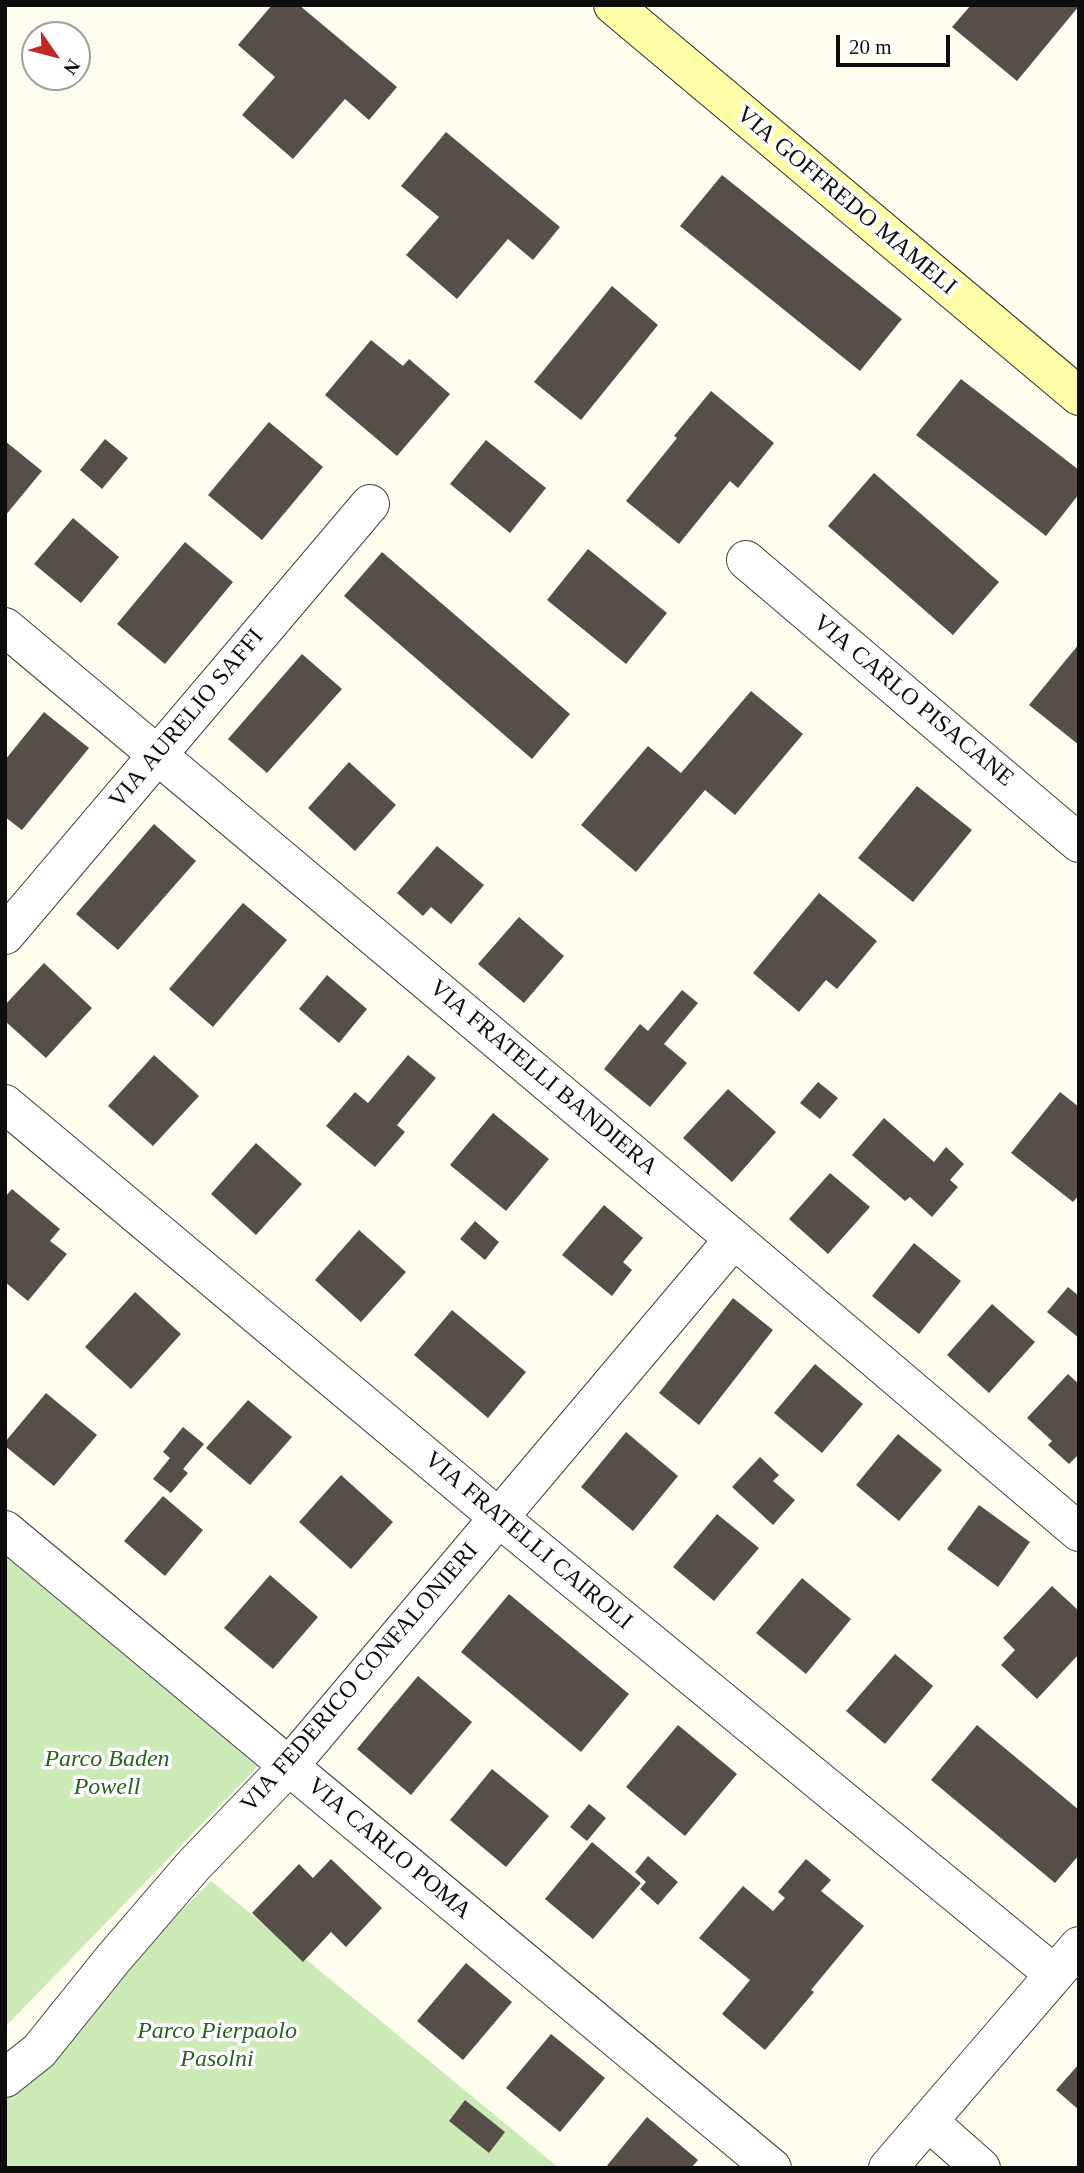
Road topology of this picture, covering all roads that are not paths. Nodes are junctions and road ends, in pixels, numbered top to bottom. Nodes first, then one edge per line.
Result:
1 (613, 5) edge
2 (1079, 396) edge
3 (370, 504) dead end
4 (747, 560) dead end
5 (5, 627) edge
6 (157, 754) junction
7 (1079, 843) edge
8 (5, 935) edge
9 (5, 1104) edge
10 (734, 1238) junction
11 (499, 1517) junction
12 (5, 1530) edge
13 (1079, 1532) edge
14 (289, 1766) junction
15 (1079, 1946) edge
16 (1054, 1974) junction
17 (5, 2078) edge
18 (928, 2121) junction
19 (772, 2168) edge
20 (888, 2168) edge
21 (981, 2168) edge

1 - 2 street, VIA GOFFREDO MAMELI
3 - 6 street, VIA AURELIO SAFFI
4 - 7 street, VIA CARLO PISACANE
5 - 6 street, VIA FRATELLI BANDIERA
6 - 8 street, VIA AURELIO SAFFI
6 - 10 street, VIA FRATELLI BANDIERA
9 - 11 street, VIA FRATELLI CAIROLI
10 - 11 street, VIA FEDERICO CONFALONIERI
10 - 13 street, VIA FRATELLI BANDIERA
11 - 14 street, VIA FEDERICO CONFALONIERI
11 - 16 street, VIA FRATELLI CAIROLI
12 - 14 street, VIA CARLO POMA
14 - 17 street, VIA FEDERICO CONFALONIERI
14 - 19 street, VIA CARLO POMA
15 - 16 street
16 - 18 street
18 - 20 street
18 - 21 street

